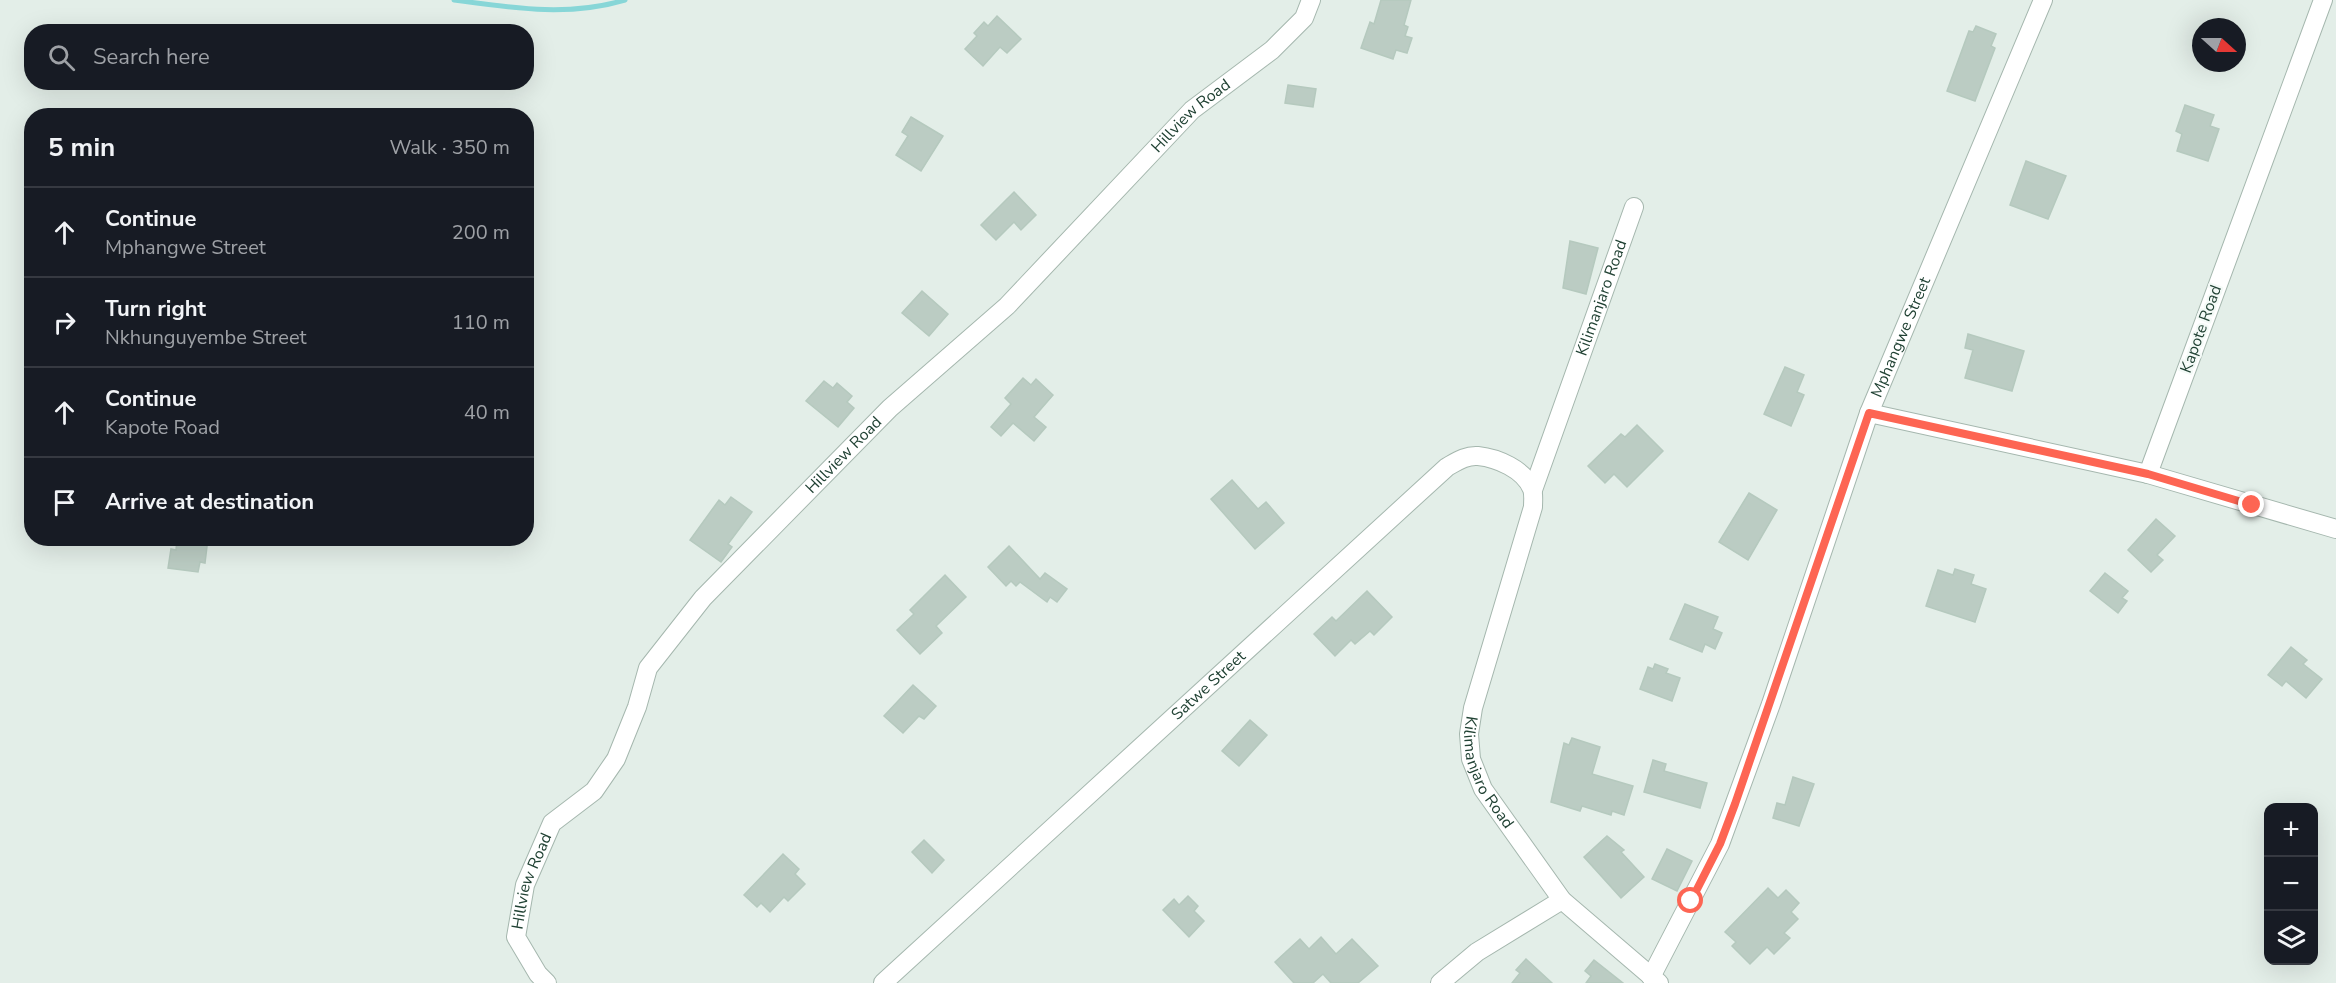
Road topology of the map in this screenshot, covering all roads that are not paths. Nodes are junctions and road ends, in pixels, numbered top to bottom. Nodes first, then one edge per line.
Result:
1 (1311, 0) edge
2 (2043, 0) edge
3 (2323, 0) edge
4 (1634, 207) dead end
5 (1869, 413) junction
6 (2148, 474) junction
7 (1533, 499) junction
8 (2336, 529) edge
9 (1562, 900) junction
10 (1655, 980) edge
11 (548, 983) edge
12 (883, 983) edge
13 (1440, 983) edge

1 - 11 street, Hillview Road
2 - 5 street, Mphangwe Street
3 - 6 street, Kapote Road
4 - 7 street, Kilimanjaro Road
5 - 6 street
5 - 10 street, Mphangwe Street
6 - 8 street
7 - 9 street, Kilimanjaro Road
7 - 12 street, Satwe Street
9 - 10 street, Kilimanjaro Road
9 - 13 street

